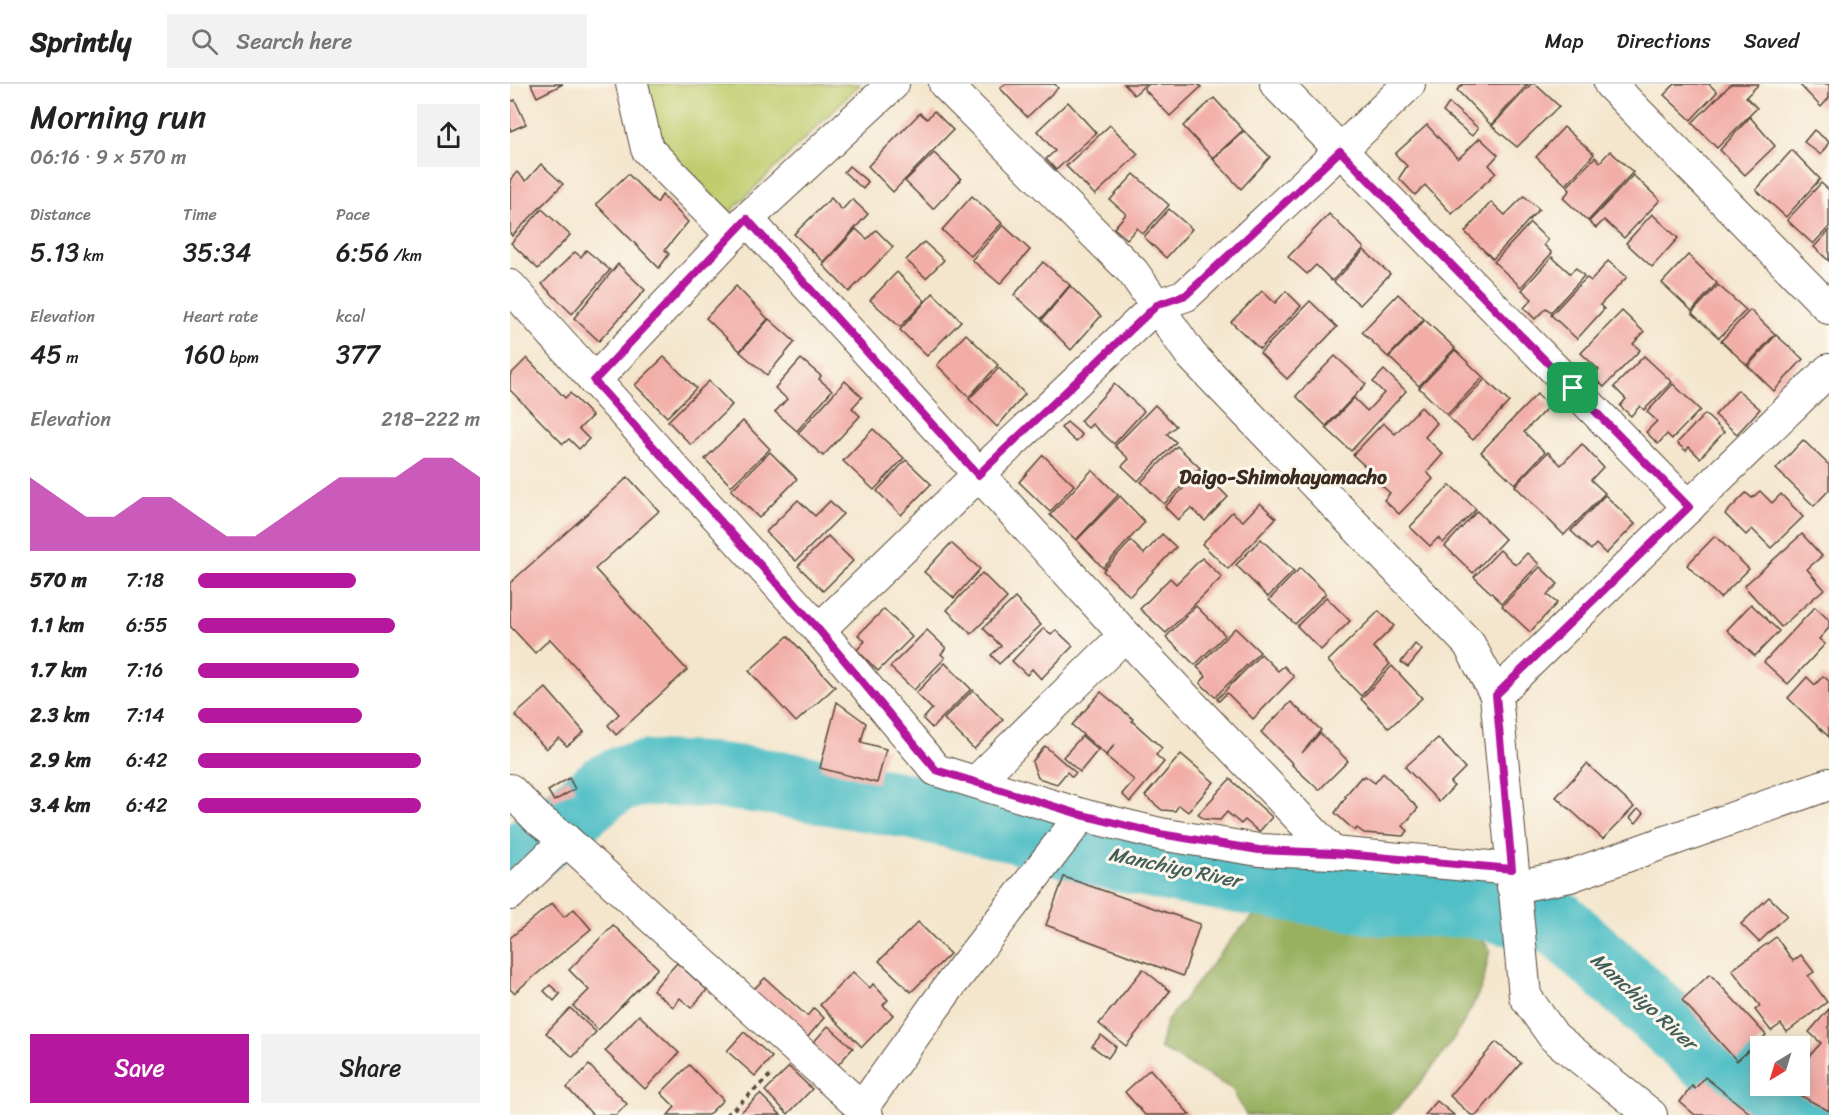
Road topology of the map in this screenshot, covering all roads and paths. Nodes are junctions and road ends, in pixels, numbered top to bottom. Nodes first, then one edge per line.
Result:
1 (632, 84) edge
2 (893, 84) edge
3 (945, 84) edge
4 (1276, 84) edge
5 (1409, 84) edge
6 (1610, 84) edge
7 (1340, 151) junction
8 (740, 227) junction
9 (510, 286) edge
10 (1157, 305) junction
11 (1829, 308) edge
12 (1829, 370) edge
13 (594, 381) junction
14 (978, 475) junction
15 (1689, 507) junction
16 (819, 630) junction
17 (1125, 635) junction
18 (1496, 695) junction
19 (976, 782) junction
20 (1829, 785) edge
21 (510, 790) edge
22 (555, 832) junction
23 (1069, 832) junction
24 (1333, 853) junction
25 (1513, 884) junction
26 (510, 894) edge
27 (797, 1050) junction
28 (864, 1112) edge
29 (727, 1115) edge
30 (1651, 1115) edge

1 - 8 street
2 - 8 street
3 - 10 street
4 - 7 street
5 - 7 street
6 - 11 street
7 - 10 street
7 - 15 street
8 - 13 street
8 - 14 street
9 - 13 street
10 - 14 street
10 - 18 street
12 - 15 street
13 - 16 street
14 - 16 street
14 - 17 street
15 - 18 street
16 - 19 street
17 - 19 street
17 - 24 street
18 - 25 street
19 - 23 street
20 - 25 street
21 - 22 street
22 - 26 street
22 - 27 street
23 - 24 street
23 - 28 street
24 - 25 street
25 - 30 street
27 - 28 street
27 - 29 path

